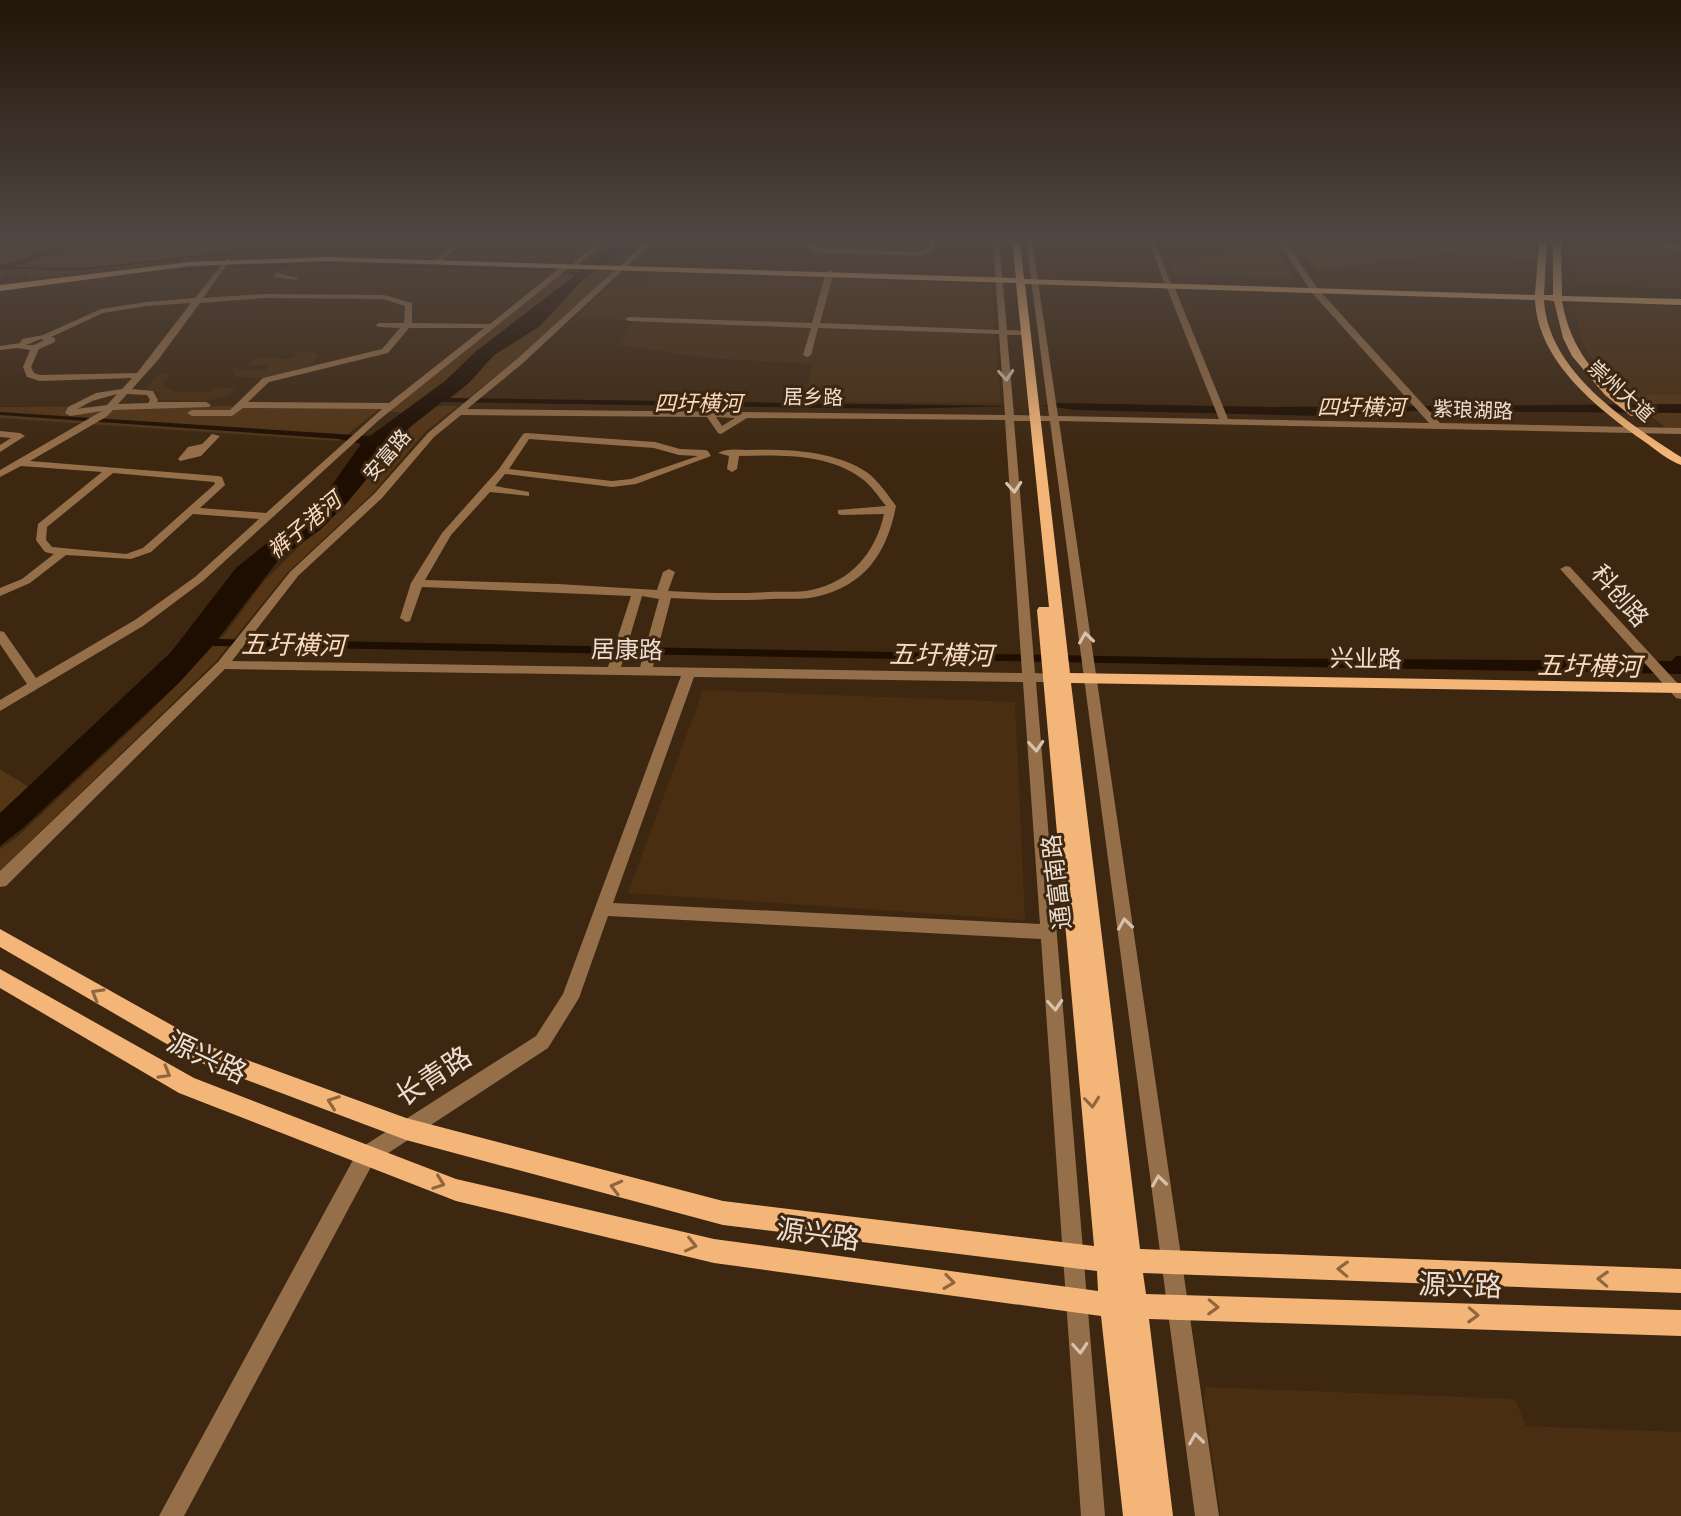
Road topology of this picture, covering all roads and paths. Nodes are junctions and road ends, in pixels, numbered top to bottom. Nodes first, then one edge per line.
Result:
1 (99, 312) edge
2 (189, 312) edge
3 (409, 312) edge
4 (510, 312) edge
5 (572, 312) edge
6 (817, 312) edge
7 (1001, 312) edge
8 (1020, 312) edge
9 (1039, 312) edge
10 (1180, 312) edge
11 (1334, 312) edge
12 (1542, 312) edge
13 (1559, 312) edge
14 (629, 319) dead end
15 (379, 325) dead end
16 (406, 325) junction
17 (489, 326) junction
18 (814, 326) junction
19 (1002, 332) junction
20 (1022, 333) junction
21 (45, 337) junction
22 (21, 345) junction
23 (0, 348) edge
24 (35, 348) junction
25 (807, 355) dead end
26 (140, 375) junction
27 (125, 391) junction
28 (111, 405) junction
29 (151, 405) junction
30 (242, 405) junction
31 (390, 406) junction
32 (1053, 410) junction
33 (457, 412) junction
34 (192, 413) dead end
35 (1017, 413) junction
36 (709, 414) junction
37 (745, 415) junction
38 (1224, 418) junction
39 (1437, 426) junction
40 (721, 431) junction
41 (1654, 431) junction
42 (1681, 431) edge
43 (1639, 433) junction
44 (0, 434) edge
45 (215, 436) dead end
46 (0, 450) edge
47 (725, 451) junction
48 (1681, 452) edge
49 (37, 454) junction
50 (706, 454) junction
51 (1681, 462) edge
52 (22, 463) junction
53 (732, 469) dead end
54 (111, 470) junction
55 (503, 471) junction
56 (0, 474) edge
57 (164, 474) junction
58 (487, 488) junction
59 (525, 494) dead end
60 (191, 511) junction
61 (890, 511) junction
62 (842, 512) dead end
63 (267, 516) junction
64 (63, 552) junction
65 (1566, 569) dead end
66 (669, 572) dead end
67 (417, 583) junction
68 (0, 592) edge
69 (637, 594) junction
70 (663, 596) junction
71 (406, 618) dead end
72 (0, 635) edge
73 (222, 665) junction
74 (1053, 671) junction
75 (613, 672) junction
76 (645, 673) junction
77 (689, 673) junction
78 (1092, 683) junction
79 (35, 686) junction
80 (1678, 695) edge
81 (0, 706) edge
82 (0, 881) edge
83 (602, 909) junction
84 (1049, 932) junction
85 (0, 937) edge
86 (0, 978) edge
87 (406, 1129) junction
88 (366, 1156) junction
89 (1075, 1257) junction
90 (1120, 1260) junction
91 (1170, 1262) junction
92 (1681, 1281) edge
93 (1077, 1300) junction
94 (1124, 1305) junction
95 (1177, 1306) junction
96 (1681, 1323) edge
97 (171, 1516) edge
98 (1093, 1516) edge
99 (1137, 1516) edge
100 (1159, 1516) edge
101 (1207, 1516) edge

1 - 21 street
2 - 26 street
3 - 16 street
4 - 17 street
5 - 33 street, 安富路
6 - 18 street
7 - 19 street
8 - 20 main road, 通富南路
9 - 32 street
10 - 38 street
11 - 39 street
12 - 43 main road, 崇州大道
13 - 41 main road, 崇州大道
14 - 18 street
15 - 16 street
16 - 17 street
16 - 30 street
17 - 31 street
18 - 19 street
18 - 25 street
19 - 20 street
19 -> 35 street
20 - 35 main road, 通富南路
21 - 22 street
21 - 24 street
22 - 23 street
22 - 24 street
24 - 26 street
26 - 27 street
27 - 28 street
27 - 28 street
27 - 29 street
28 - 29 street
28 - 49 street
29 - 30 street
30 - 31 street
30 - 34 street
31 - 63 street
32 - 35 street, 紫琅湖路
32 - 38 street, 紫琅湖路
78 -> 32 street
33 - 36 street, 居乡路
33 - 73 street, 安富路
35 - 37 street, 居乡路
35 -> 74 street
35 - 74 main road, 通富南路
36 - 37 street, 居乡路
36 - 40 street
37 - 40 street
38 - 39 street, 紫琅湖路
39 - 43 street, 紫琅湖路
40 - 47 street
41 - 42 street, 紫琅湖路
41 - 43 street, 紫琅湖路
41 - 48 main road, 崇州大道
43 - 51 main road, 崇州大道
44 - 46 street
45 - 57 street
46 - 49 street
47 - 50 street
47 - 53 street
47 - 61 street
49 - 52 street
50 - 55 street
50 - 55 street
52 - 54 street
52 - 56 street
54 - 57 street
54 - 64 street
55 - 58 street
57 - 60 street
58 - 59 street
58 - 67 street
60 - 63 street
60 - 64 street
61 - 62 street
61 - 70 street
63 - 79 street
64 - 68 street
65 - 80 street, 科创路
66 - 70 street
67 - 69 street
67 - 71 street
69 - 70 street
69 - 75 street
70 - 76 street
72 - 79 street
73 - 75 street, 居康路
73 - 82 street, 安富路
74 - 77 street, 居康路
74 - 78 main road, 兴业路
74 -> 84 street
74 - 90 main road, 通富南路
75 - 76 street, 居康路
76 - 77 street, 居康路
77 - 83 street, 长青路
78 - 80 main road, 兴业路
91 -> 78 street
79 - 81 street
83 - 84 street
83 - 87 street, 长青路
84 -> 89 street
87 -> 85 main road, 源兴路
86 -> 88 main road, 源兴路
87 - 88 street, 长青路
89 -> 87 main road, 源兴路
88 -> 93 main road, 源兴路
88 - 97 street, 长青路
89 - 90 main road, 源兴路
89 - 93 street
90 - 91 main road, 源兴路
90 - 94 main road, 通富南路
92 -> 91 main road, 源兴路
91 - 95 street
93 - 94 main road, 源兴路
93 -> 98 street
94 - 95 main road, 源兴路
94 - 99 main road, 通富南路
94 - 100 main road, 通富南路
95 -> 96 main road, 源兴路
101 -> 95 street

